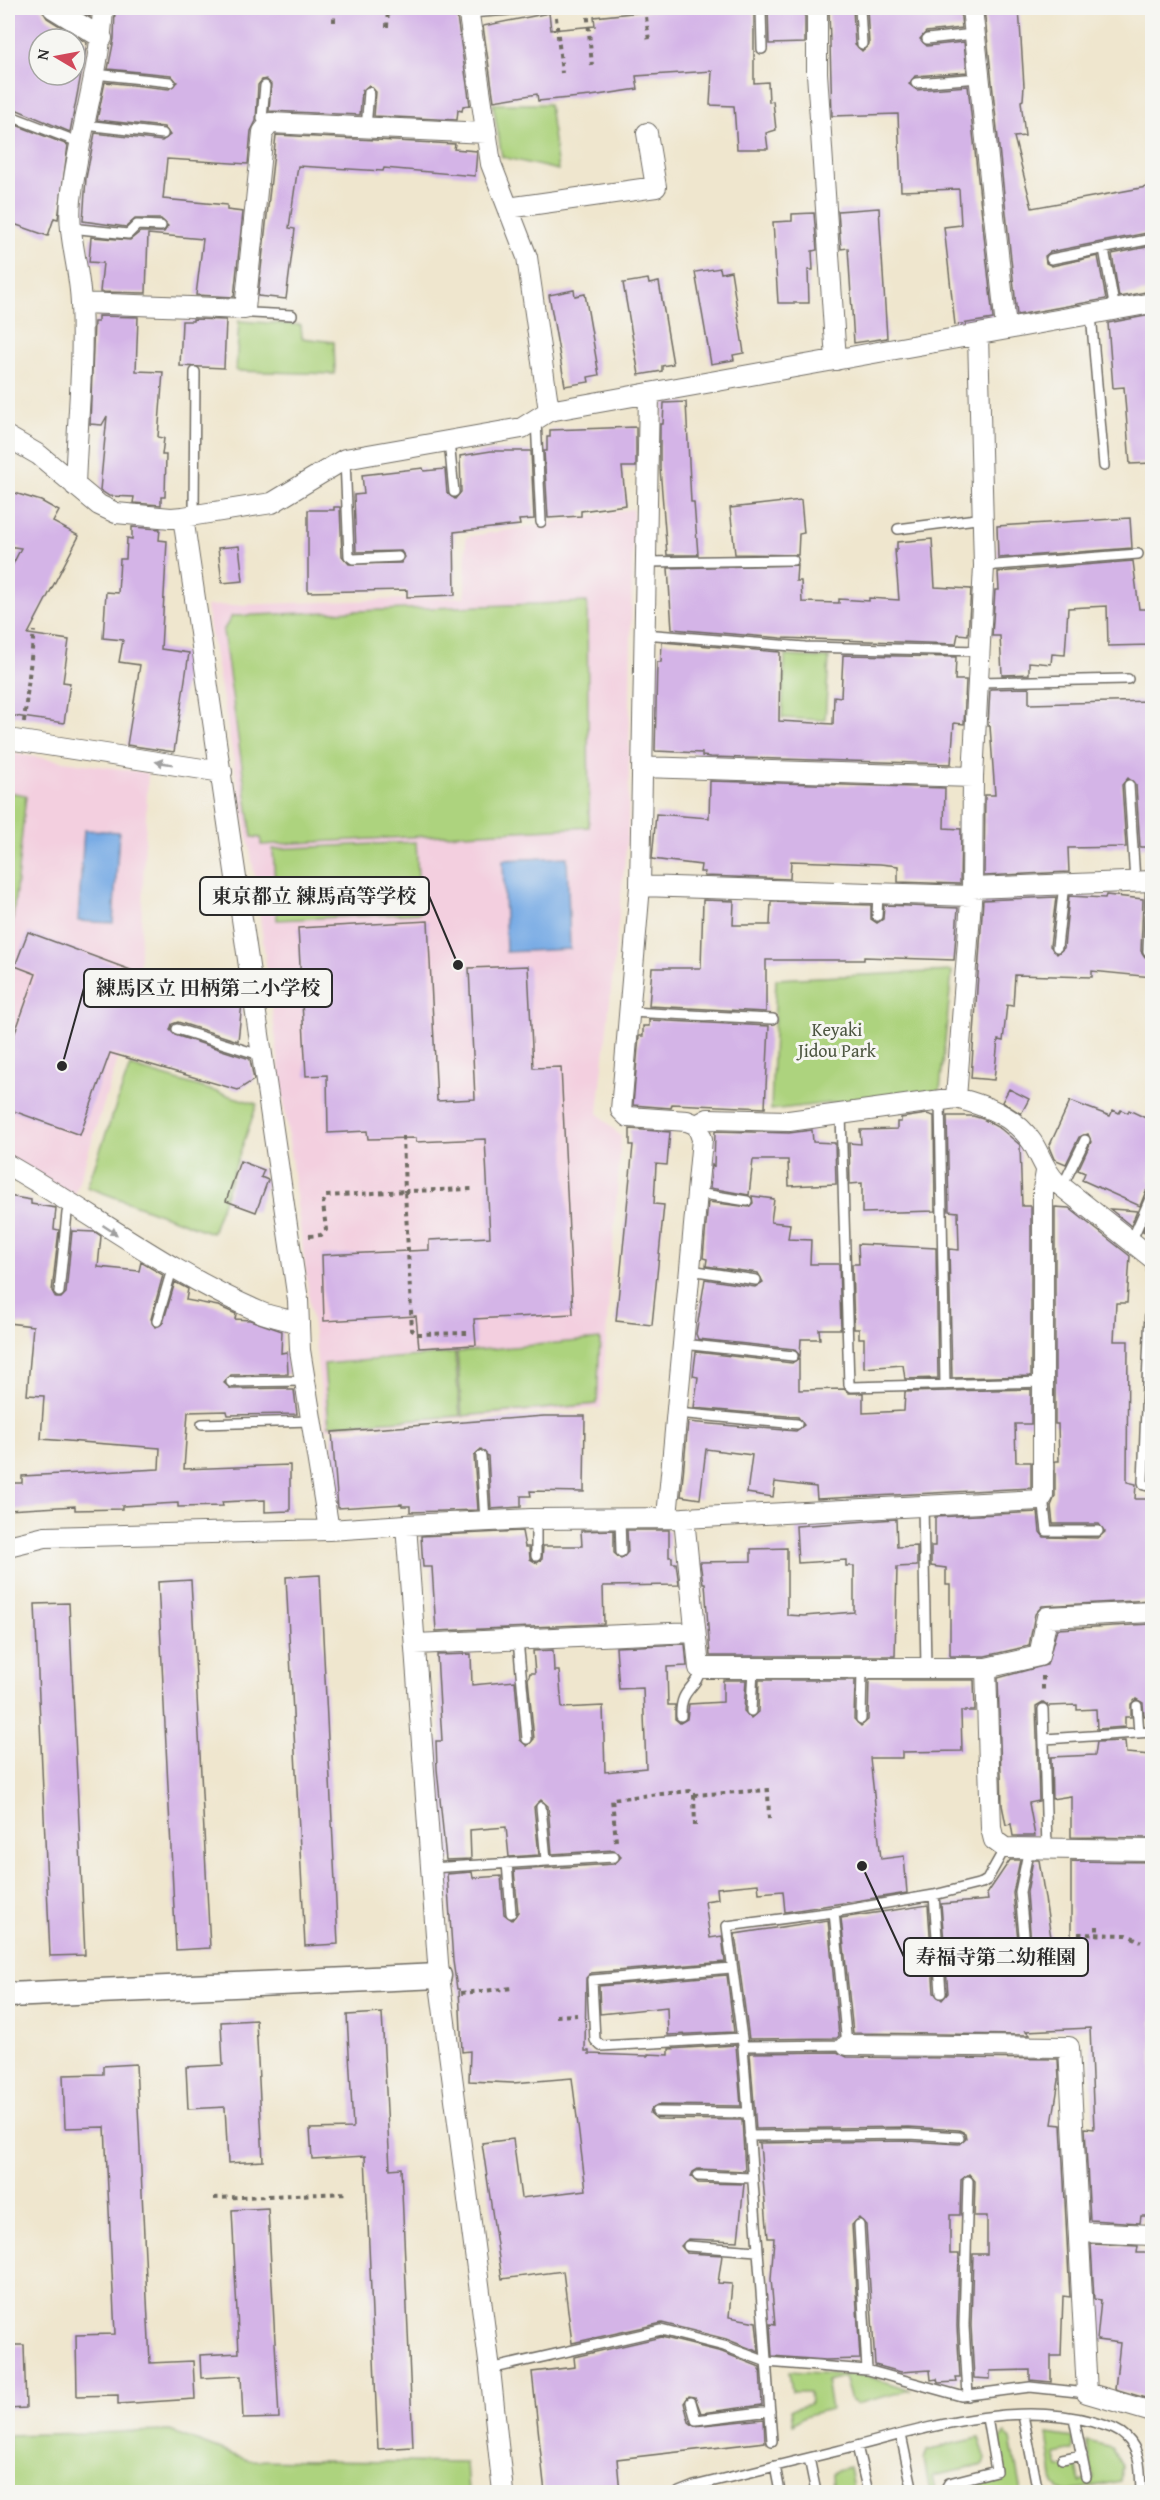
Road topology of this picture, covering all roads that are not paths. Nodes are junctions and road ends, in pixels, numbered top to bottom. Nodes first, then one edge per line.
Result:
1 (53, 8) edge
2 (103, 8) edge
3 (535, 8) edge
4 (761, 8) edge
5 (818, 8) edge
6 (860, 8) edge
7 (972, 8) edge
8 (468, 11) edge
9 (974, 34) junction
10 (102, 38) junction
11 (927, 39) dead end
12 (862, 44) dead end
13 (762, 49) dead end
14 (95, 74) junction
15 (980, 78) junction
16 (170, 82) dead end
17 (916, 84) dead end
18 (265, 86) dead end
19 (369, 92) dead end
20 (8, 117) edge
21 (266, 126) junction
22 (366, 128) junction
23 (647, 133) dead end
24 (83, 134) junction
25 (163, 134) dead end
26 (486, 134) junction
27 (508, 208) junction
28 (161, 226) dead end
29 (70, 228) junction
30 (1152, 239) edge
31 (1104, 249) junction
32 (1051, 259) dead end
33 (81, 303) junction
34 (1152, 303) edge
35 (245, 309) junction
36 (1115, 310) junction
37 (1091, 314) junction
38 (292, 315) dead end
39 (1006, 328) junction
40 (978, 335) junction
41 (836, 360) junction
42 (195, 372) dead end
43 (649, 393) junction
44 (542, 415) junction
45 (8, 437) edge
46 (449, 441) junction
47 (345, 459) junction
48 (1104, 466) dead end
49 (75, 486) junction
50 (454, 492) dead end
51 (188, 516) junction
52 (984, 518) junction
53 (542, 522) dead end
54 (898, 529) dead end
55 (1138, 554) dead end
56 (398, 557) dead end
57 (793, 560) dead end
58 (646, 562) junction
59 (984, 566) junction
60 (644, 634) junction
61 (980, 651) junction
62 (1128, 679) dead end
63 (979, 682) junction
64 (14, 740) edge
65 (642, 767) junction
66 (222, 771) junction
67 (973, 777) junction
68 (1130, 785) dead end
69 (1146, 881) edge
70 (1064, 884) junction
71 (640, 886) junction
72 (971, 892) junction
73 (878, 893) junction
74 (877, 916) dead end
75 (1057, 947) dead end
76 (1148, 951) dead end
77 (629, 1012) junction
78 (773, 1019) dead end
79 (177, 1029) dead end
80 (263, 1056) junction
81 (948, 1099) junction
82 (841, 1114) junction
83 (697, 1125) junction
84 (1085, 1140) dead end
85 (8, 1165) edge
86 (1046, 1172) junction
87 (1062, 1187) junction
88 (697, 1193) junction
89 (1152, 1194) edge
90 (747, 1200) dead end
91 (72, 1205) junction
92 (1131, 1242) junction
93 (1152, 1258) edge
94 (1152, 1263) edge
95 (173, 1266) junction
96 (690, 1270) junction
97 (756, 1280) dead end
98 (59, 1292) dead end
99 (157, 1321) dead end
100 (299, 1323) junction
101 (683, 1344) junction
102 (793, 1356) dead end
103 (305, 1381) junction
104 (231, 1382) dead end
105 (1043, 1382) junction
106 (945, 1384) junction
107 (677, 1413) junction
108 (312, 1420) junction
109 (202, 1424) dead end
110 (797, 1424) dead end
111 (481, 1456) dead end
112 (1152, 1487) edge
113 (1042, 1498) junction
114 (924, 1504) junction
115 (676, 1517) junction
116 (620, 1518) junction
117 (536, 1519) junction
118 (485, 1521) junction
119 (406, 1525) junction
120 (328, 1530) junction
121 (1098, 1531) dead end
122 (8, 1546) edge
123 (621, 1552) dead end
124 (536, 1556) dead end
125 (1152, 1612) edge
126 (694, 1632) junction
127 (518, 1640) junction
128 (416, 1644) junction
129 (701, 1668) junction
130 (753, 1668) junction
131 (862, 1668) junction
132 (926, 1668) junction
133 (986, 1668) junction
134 (1137, 1706) dead end
135 (1043, 1709) road end
136 (751, 1712) dead end
137 (681, 1716) dead end
138 (861, 1719) dead end
139 (1152, 1732) edge
140 (1139, 1733) junction
141 (527, 1739) dead end
142 (1045, 1739) junction
143 (541, 1807) dead end
144 (1005, 1848) junction
145 (1038, 1848) junction
146 (1152, 1850) edge
147 (614, 1857) road end
148 (546, 1860) junction
149 (507, 1863) junction
150 (430, 1868) junction
151 (934, 1895) junction
152 (834, 1912) junction
153 (511, 1913) dead end
154 (1026, 1955) dead end
155 (731, 1968) junction
156 (441, 1985) junction
157 (941, 1993) dead end
158 (8, 1995) edge
159 (742, 2042) junction
160 (847, 2045) junction
161 (657, 2112) dead end
162 (747, 2113) junction
163 (749, 2136) junction
164 (959, 2137) dead end
165 (698, 2176) dead end
166 (752, 2178) junction
167 (968, 2181) dead end
168 (859, 2224) dead end
169 (1081, 2232) junction
170 (1152, 2235) edge
171 (688, 2246) dead end
172 (757, 2250) junction
173 (767, 2362) junction
174 (490, 2369) junction
175 (867, 2370) junction
176 (1087, 2393) junction
177 (968, 2396) junction
178 (691, 2402) dead end
179 (770, 2411) junction
180 (1152, 2412) edge
181 (1023, 2415) junction
182 (987, 2418) junction
183 (1074, 2418) junction
184 (902, 2435) junction
185 (772, 2441) dead end
186 (857, 2446) junction
187 (1082, 2455) junction
188 (809, 2458) junction
189 (1062, 2459) dead end
190 (775, 2466) junction
191 (1086, 2477) dead end
192 (502, 2493) edge
193 (679, 2493) edge
194 (780, 2493) edge
195 (816, 2493) edge
196 (868, 2493) edge
197 (913, 2493) edge
198 (944, 2493) edge
199 (1038, 2493) edge
200 (1141, 2493) edge

1 - 10 street
2 - 10 street
3 - 8 lane
4 - 13 lane
5 - 41 street
6 - 12 lane
7 - 9 street
8 - 26 street
9 - 11 lane
9 - 15 street
10 - 14 street
14 - 16 lane
14 - 24 street
15 - 17 lane
15 - 39 street
18 - 21 lane
19 - 22 lane
20 - 24 lane
21 - 22 street
21 - 35 street
22 - 26 street
23 - 27 street
24 - 25 lane
24 - 29 street
26 - 27 street
27 - 44 street
28 - 29 lane
29 - 33 street
30 - 31 lane
31 - 32 lane
31 - 36 lane
33 - 35 street
33 - 49 street
34 - 36 street
35 - 38 lane
36 - 37 street
37 - 39 street
37 - 48 lane
39 - 40 street
40 - 41 street
40 - 52 street
41 - 43 street
42 - 51 lane
43 - 44 street
43 - 58 street
44 - 46 street
44 - 53 lane
45 - 49 street
46 - 47 street
46 - 50 lane
47 - 51 street
47 - 56 lane
49 - 51 street
51 - 66 street
52 - 54 lane
52 - 59 street
55 - 59 lane
57 - 58 lane
58 - 60 street
59 - 61 street
60 - 61 lane
60 - 65 street
61 - 63 street
62 - 63 lane
63 - 67 street
66 -> 64 street
65 - 67 street
65 - 71 street
66 - 80 street
67 - 72 street
68 - 69 lane
69 - 70 street
69 - 76 lane
70 - 72 street
70 - 75 lane
71 - 73 street
71 - 77 street
72 - 73 street
72 - 81 street
73 - 74 lane
77 - 78 lane
77 - 83 street
79 - 80 lane
80 - 100 street
81 - 82 street
81 - 86 street
81 - 106 lane
82 - 83 street
82 - 106 lane
83 - 88 street
84 - 87 lane
85 - 91 street
86 - 87 street
86 - 105 street
87 - 92 street
88 - 90 lane
88 - 96 street
89 - 92 lane
91 -> 95 street
91 - 98 lane
92 - 93 street
94 - 112 lane
95 - 99 lane
95 - 100 street
96 - 97 lane
96 - 101 street
100 - 103 street
101 - 102 lane
101 - 107 street
103 - 104 lane
103 - 108 street
105 - 106 lane
105 - 113 street
107 - 110 lane
107 - 115 street
108 - 109 lane
108 - 120 street
111 - 118 lane
113 - 114 street
113 - 121 lane
114 - 115 street
114 - 132 lane
115 - 116 street
115 - 126 street
116 - 117 street
116 - 123 lane
117 - 118 street
117 - 124 lane
118 - 119 street
119 - 120 street
119 - 128 street
120 - 122 street
125 - 133 street
126 - 127 street
126 - 129 street
127 - 128 street
127 - 141 lane
128 - 150 street
129 - 130 street
129 - 137 lane
130 - 131 street
130 - 136 lane
131 - 132 street
131 - 138 lane
132 - 133 street
133 - 144 street
134 - 140 lane
135 - 142 lane
139 - 140 lane
140 - 142 lane
142 - 145 lane
143 - 148 lane
144 - 145 street
144 - 151 lane
145 - 146 street
145 - 154 lane
147 - 148 lane
148 - 149 lane
149 - 150 lane
149 - 153 lane
150 - 156 street
151 - 152 lane
151 - 157 lane
152 - 155 lane
152 - 160 lane
155 - 159 lane
155 - 159 lane
156 - 158 street
156 - 174 street
159 - 160 lane
159 - 162 lane
160 - 169 street
161 - 162 lane
162 - 163 lane
163 - 164 lane
163 - 166 lane
165 - 166 lane
166 - 172 lane
167 - 177 lane
168 - 175 lane
169 - 170 street
169 - 176 street
171 - 172 lane
172 - 173 lane
173 - 174 lane
173 - 175 lane
173 - 179 lane
174 - 192 street
175 - 177 lane
176 - 177 lane
176 - 180 street
178 - 179 lane
179 - 185 lane
181 - 182 lane
181 - 183 lane
181 - 199 lane
182 - 184 lane
182 - 198 lane
183 - 187 lane
183 - 200 lane
184 - 186 lane
184 - 197 lane
186 - 188 lane
186 - 196 lane
187 - 189 lane
187 - 191 lane
188 - 190 lane
188 - 195 lane
190 - 193 lane
190 - 194 lane

